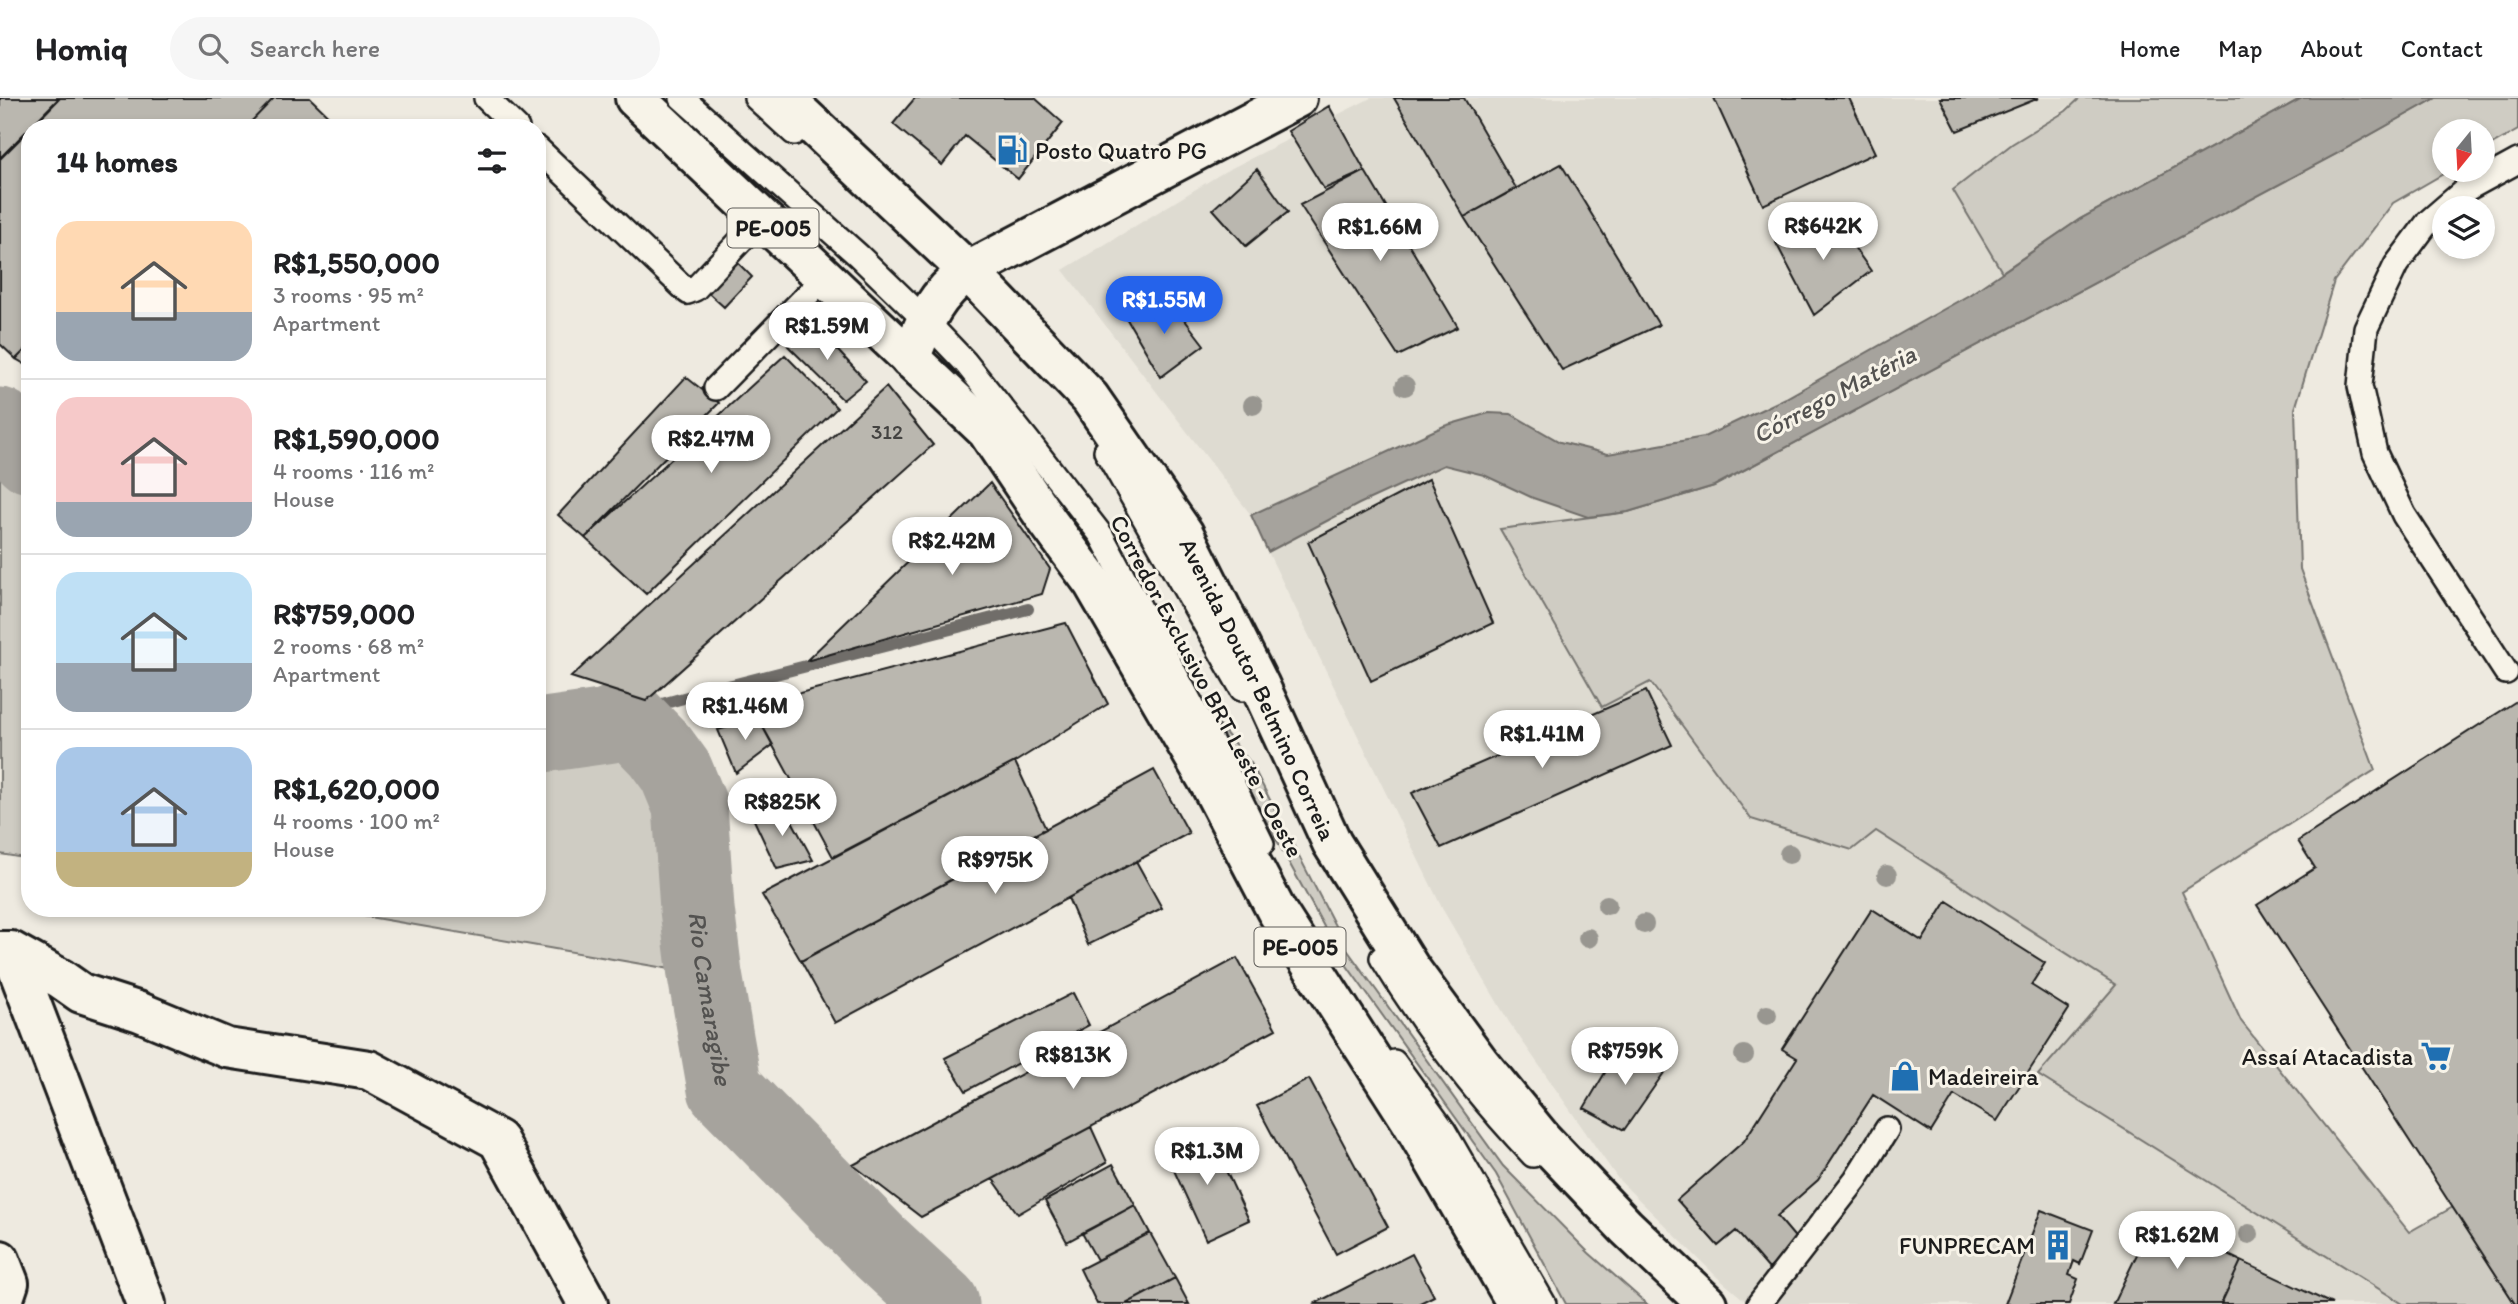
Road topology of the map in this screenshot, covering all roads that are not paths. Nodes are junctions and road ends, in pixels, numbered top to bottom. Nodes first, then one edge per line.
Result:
1 (486, 98) edge
2 (635, 98) edge
3 (682, 98) edge
4 (756, 98) edge
5 (784, 98) edge
6 (1297, 98) edge
7 (508, 119) edge
8 (546, 157) edge
9 (2517, 165) edge
10 (762, 218) junction
11 (961, 276) junction
12 (824, 278) junction
13 (925, 320) junction
14 (910, 359) junction
15 (716, 388) dead end
16 (2506, 672) dead end
17 (6, 951) edge
18 (1887, 1129) dead end
19 (0, 1259) edge
20 (2, 1304) edge
21 (146, 1304) edge
22 (588, 1304) edge
23 (1517, 1304) edge
24 (1544, 1304) edge
25 (1705, 1304) edge
26 (1759, 1304) edge

1 - 7 lane
2 - 10 main road, PE-005
3 - 13 lane, Corredor Exclusivo BRT Leste - Oeste
4 - 11 lane
5 - 11 main road, Avenida Doutor Belmino Correia / PE-005
6 - 11 main road
8 - 10 lane
9 - 16 lane
10 - 12 main road, PE-005
11 - 13 main road
11 - 25 main road, Avenida Doutor Belmino Correia / PE-005
12 - 14 main road, PE-005
12 - 15 lane
13 - 14 main road
13 - 24 lane, Corredor Exclusivo BRT Leste - Oeste
14 - 23 main road, PE-005
17 - 21 main road
17 - 22 main road
18 - 26 lane
19 - 20 main road

